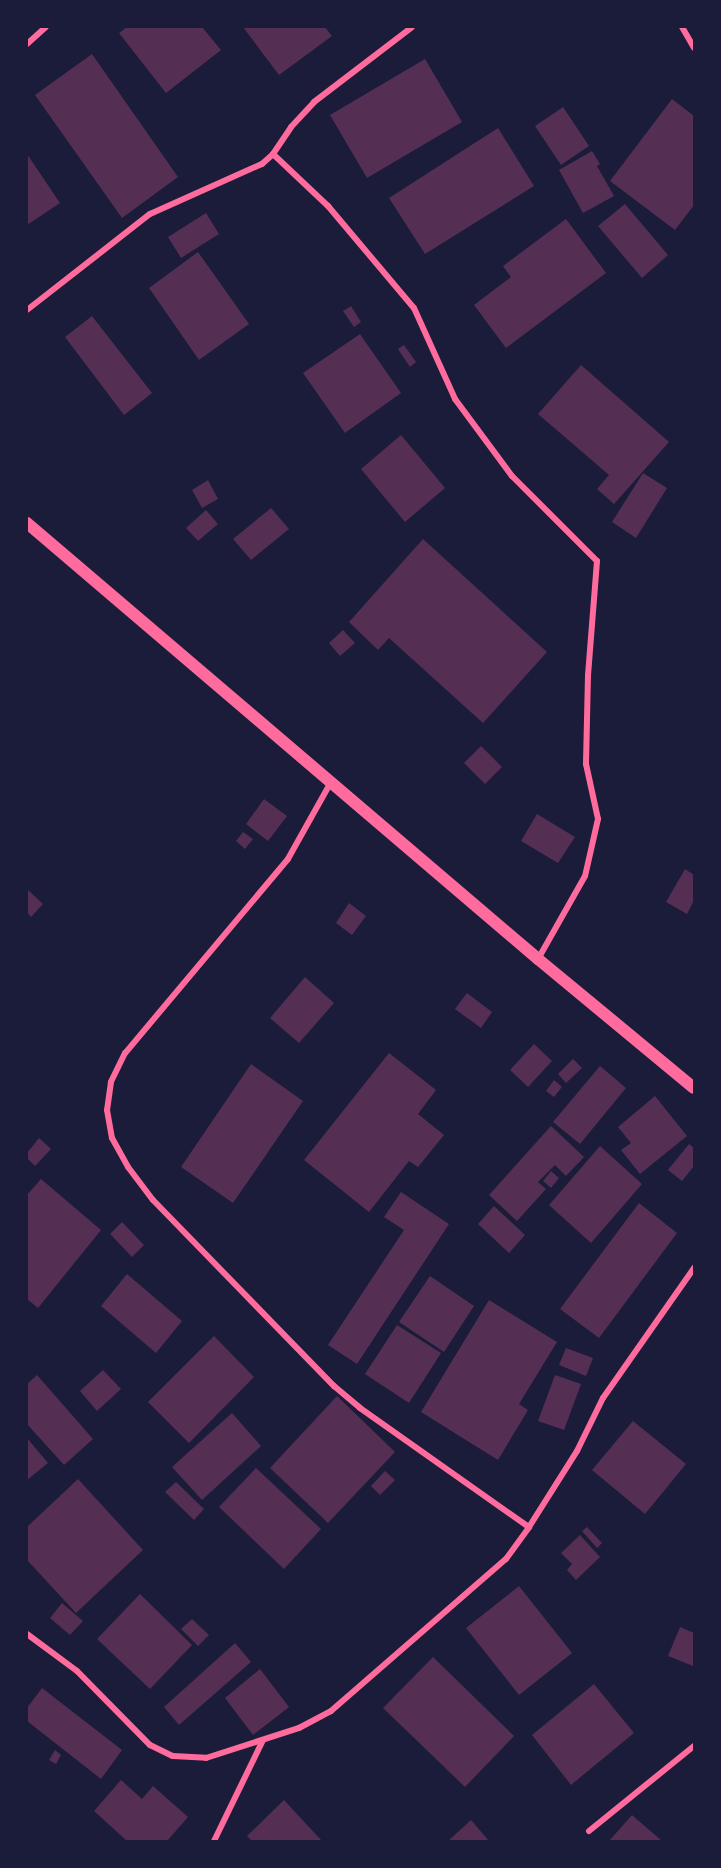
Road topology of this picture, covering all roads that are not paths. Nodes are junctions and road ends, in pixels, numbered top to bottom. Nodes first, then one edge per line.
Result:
1 (46, 27) edge
2 (412, 27) edge
3 (682, 27) edge
4 (27, 44) edge
5 (694, 48) edge
6 (273, 154) junction
7 (27, 310) edge
8 (27, 523) edge
9 (331, 782) junction
10 (538, 959) junction
11 (694, 1088) edge
12 (694, 1268) edge
13 (529, 1527) junction
14 (27, 1634) edge
15 (263, 1740) junction
16 (694, 1746) edge
17 (589, 1831) dead end
18 (214, 1841) edge

1 - 4 street
2 - 6 street
3 - 5 street
6 - 7 street
6 - 10 street
8 - 9 main road
9 - 10 main road
9 - 13 street
10 - 11 main road
12 - 13 street
13 - 15 street
14 - 15 street
15 - 18 street
16 - 17 street

